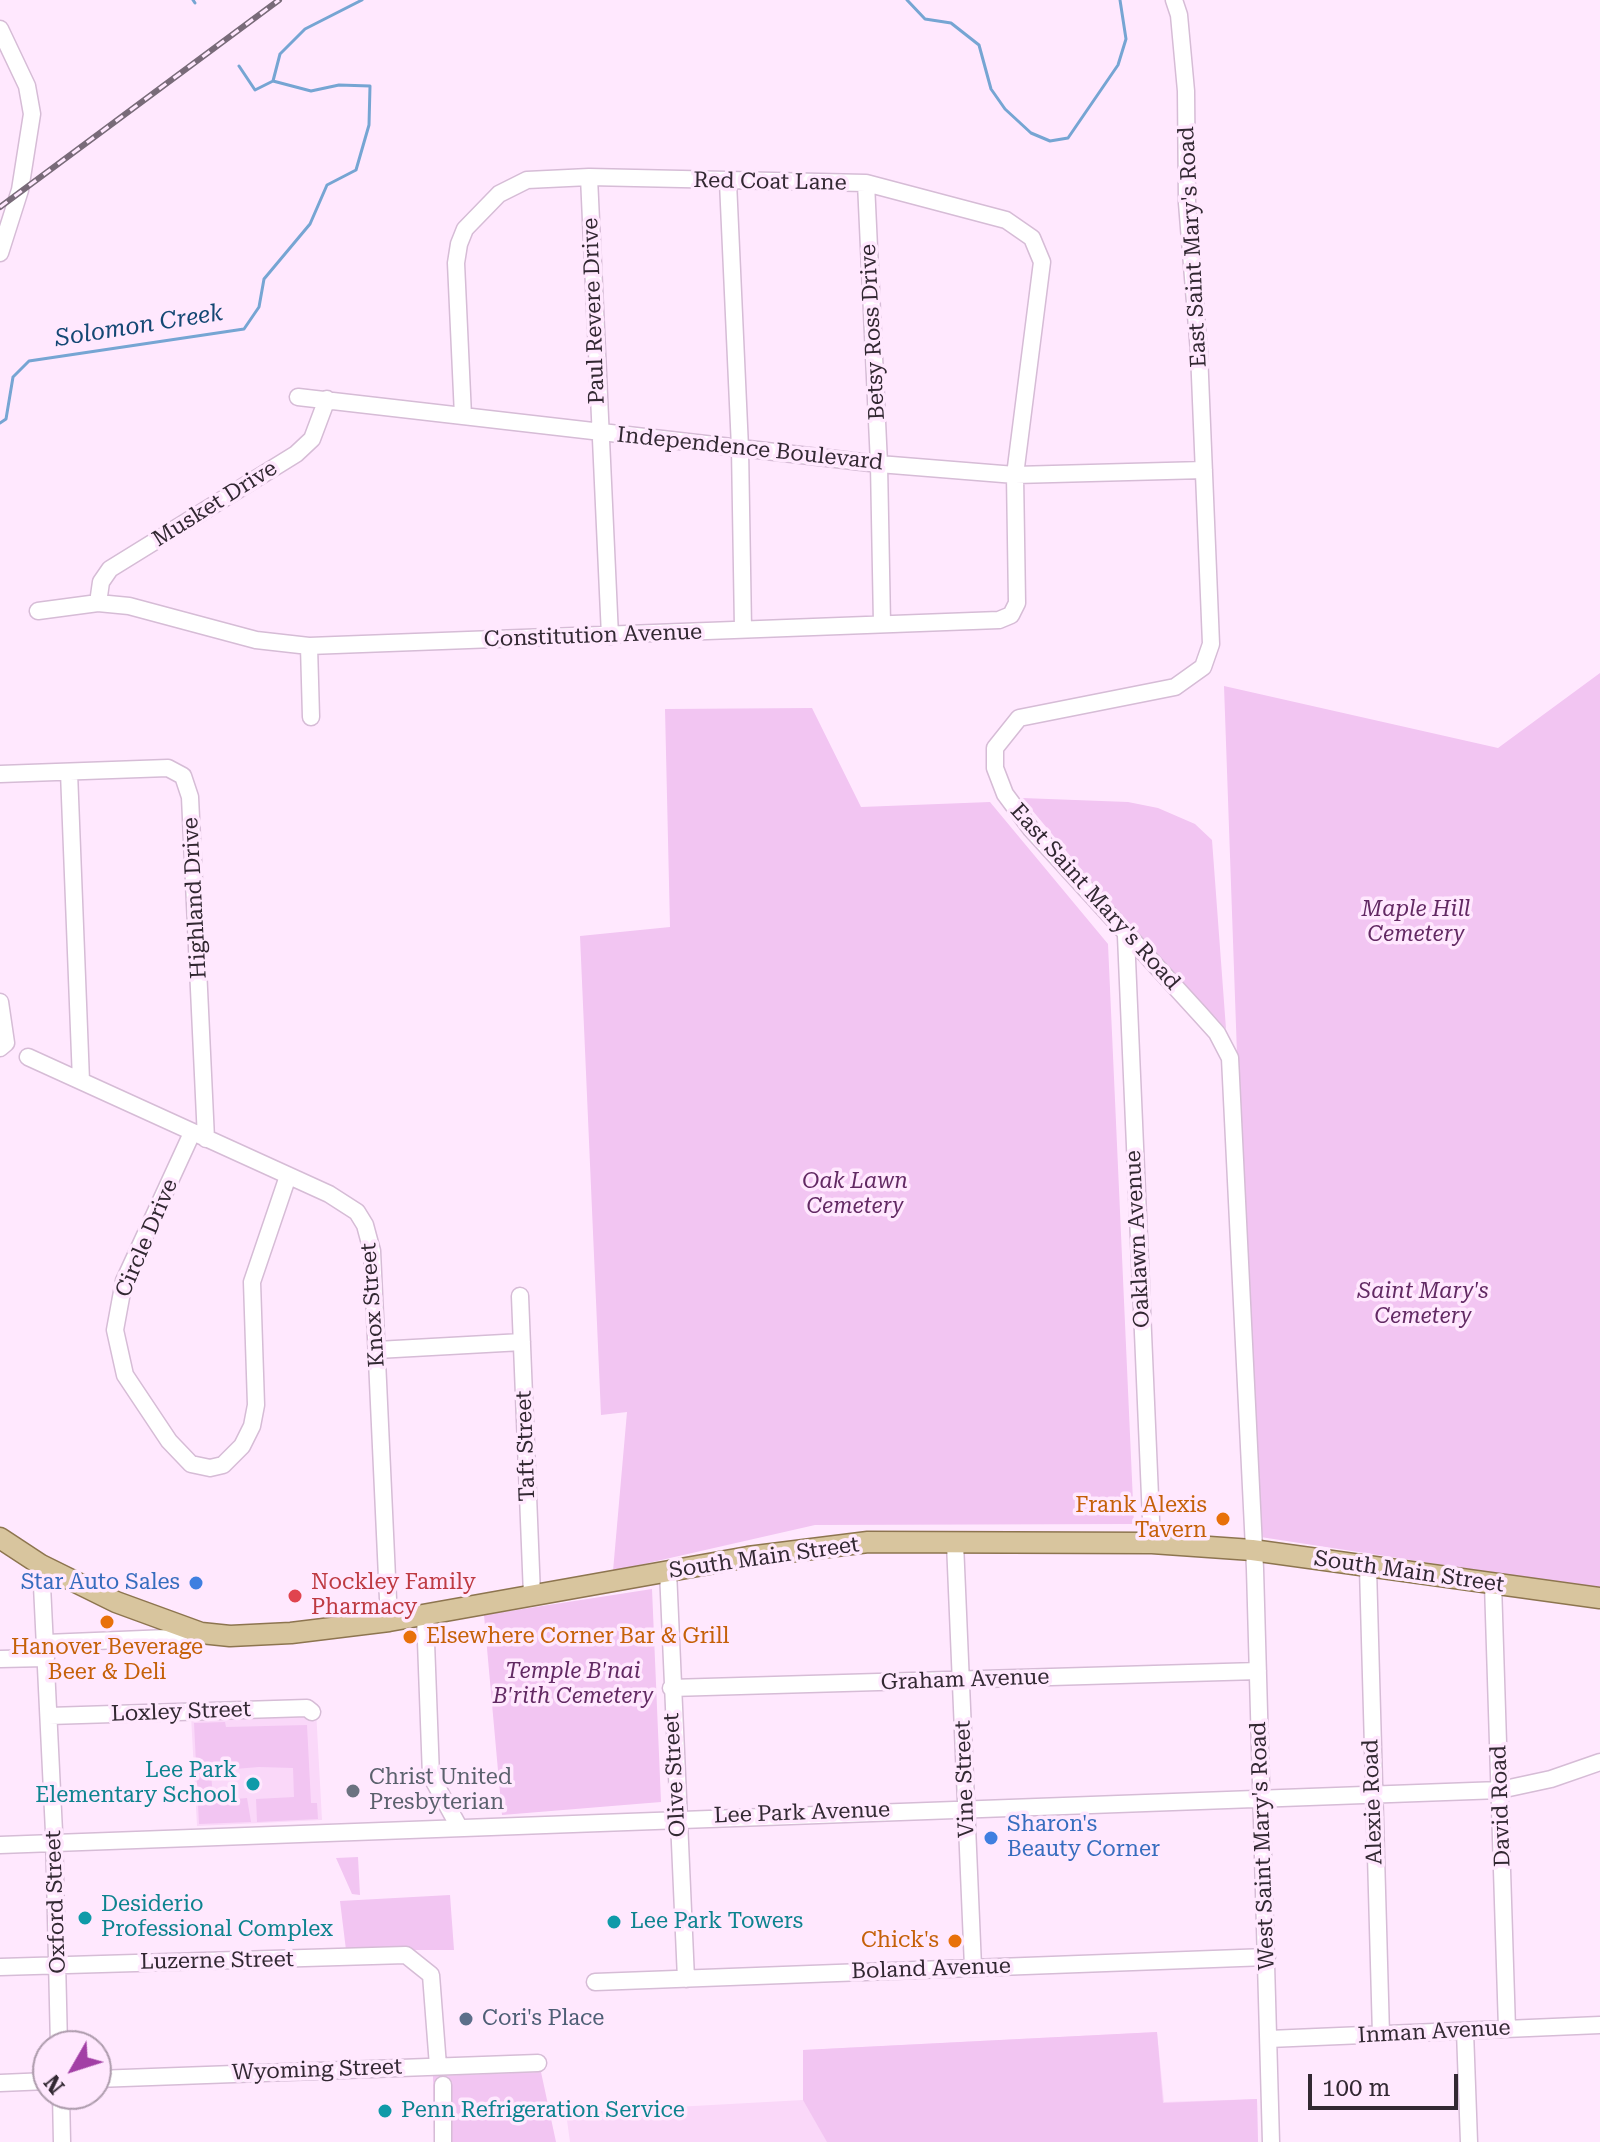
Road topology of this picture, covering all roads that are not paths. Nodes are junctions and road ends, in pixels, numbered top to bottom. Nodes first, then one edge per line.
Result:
1 (1174, 0) edge
2 (0, 29) edge
3 (589, 177) junction
4 (728, 182) junction
5 (866, 183) junction
6 (0, 253) edge
7 (298, 397) dead end
8 (327, 399) junction
9 (463, 416) junction
10 (599, 432) junction
11 (740, 448) junction
12 (879, 464) junction
13 (1204, 470) junction
14 (1015, 475) junction
15 (98, 603) junction
16 (38, 611) dead end
17 (882, 624) junction
18 (743, 629) junction
19 (610, 636) junction
20 (309, 646) junction
21 (311, 717) dead end
22 (69, 772) junction
23 (0, 774) edge
24 (1126, 936) junction
25 (0, 1002) edge
26 (0, 1048) edge
27 (28, 1057) dead end
28 (81, 1081) junction
29 (199, 1136) junction
30 (288, 1176) junction
31 (520, 1296) dead end
32 (522, 1342) junction
33 (377, 1350) junction
34 (0, 1538) edge
35 (955, 1543) junction
36 (1152, 1543) junction
37 (1252, 1550) junction
38 (41, 1565) junction
39 (1368, 1568) junction
40 (668, 1571) junction
41 (1493, 1584) junction
42 (532, 1595) junction
43 (1600, 1598) edge
44 (425, 1615) junction
45 (389, 1621) junction
46 (201, 1633) junction
47 (46, 1650) junction
48 (0, 1659) edge
49 (1258, 1671) junction
50 (961, 1681) junction
51 (671, 1688) junction
52 (312, 1712) dead end
53 (49, 1716) junction
54 (1600, 1762) edge
55 (1500, 1790) junction
56 (1372, 1794) junction
57 (1260, 1796) junction
58 (966, 1807) junction
59 (677, 1818) junction
60 (459, 1827) junction
61 (54, 1844) junction
62 (0, 1845) edge
63 (1267, 1957) junction
64 (57, 1965) junction
65 (0, 1967) edge
66 (973, 1967) junction
67 (686, 1979) junction
68 (595, 1982) dead end
69 (1600, 2025) edge
70 (1507, 2029) junction
71 (59, 2030) edge
72 (1465, 2031) junction
73 (1381, 2035) junction
74 (1269, 2039) junction
75 (538, 2063) dead end
76 (438, 2066) junction
77 (112, 2078) edge
78 (32, 2082) edge
79 (0, 2083) edge
80 (443, 2085) dead end
81 (61, 2110) edge
82 (62, 2142) edge
83 (443, 2142) edge
84 (1271, 2142) edge
85 (1469, 2142) edge

1 - 13 street, East Saint Mary's Road
2 - 6 street
3 - 4 street, Red Coat Lane
3 - 9 street, Red Coat Lane
3 - 10 street, Paul Revere Drive
4 - 5 street, Red Coat Lane
4 - 11 street
5 - 12 street, Betsy Ross Drive
5 - 14 street, Red Coat Lane
7 - 8 street, Independence Boulevard
8 - 9 street, Independence Boulevard
8 - 15 street, Musket Drive
9 - 10 street, Independence Boulevard
10 - 11 street, Independence Boulevard
10 - 19 street, Paul Revere Drive
11 - 12 street, Independence Boulevard
11 - 18 street
12 - 14 street, Independence Boulevard
12 - 17 street, Betsy Ross Drive
13 - 14 street, Independence Boulevard
13 - 24 street, East Saint Mary's Road
14 - 17 street, Constitution Avenue
15 - 16 street, Constitution Avenue
15 - 20 street, Constitution Avenue
17 - 18 street, Constitution Avenue
18 - 19 street, Constitution Avenue
19 - 20 street, Constitution Avenue
20 - 21 street
22 - 23 street, Highland Drive
22 - 28 street
22 - 29 street, Highland Drive
24 - 36 street, Oaklawn Avenue
24 - 37 street, East Saint Mary's Road
25 - 26 street
27 - 28 street, Knox Street
28 - 29 street, Knox Street
29 - 30 street, Knox Street
29 - 30 street, Circle Drive
30 - 33 street, Knox Street
31 - 32 street, Taft Street
32 - 33 street
32 - 42 street, Taft Street
33 - 45 street, Knox Street
34 - 38 main road, South Main Street
35 - 36 main road, South Main Street
35 - 40 main road, South Main Street
35 - 50 street, Vine Street
36 - 37 main road, South Main Street
37 - 39 main road, South Main Street
37 - 49 street, West Saint Mary's Road
38 - 46 main road, South Main Street
38 - 47 street, Oxford Street
39 - 41 main road, South Main Street
39 - 56 street, Alexie Road
40 - 42 main road, South Main Street
40 - 51 street, Olive Street
41 - 43 main road, South Main Street
41 - 55 street, David Road
42 - 44 main road, South Main Street
44 - 45 main road, South Main Street
44 - 60 street
45 - 46 main road, South Main Street
46 - 47 street
47 - 48 street
47 - 53 street, Oxford Street
49 - 50 street, Graham Avenue
49 - 57 street, West Saint Mary's Road
50 - 51 street, Graham Avenue
50 - 58 street, Vine Street
51 - 59 street, Olive Street
52 - 53 street, Loxley Street
53 - 61 street, Oxford Street
54 - 55 street, Lee Park Avenue
55 - 56 street, Lee Park Avenue
55 - 70 street, David Road
56 - 57 street, Lee Park Avenue
56 - 73 street, Alexie Road
57 - 58 street, Lee Park Avenue
57 - 63 street, West Saint Mary's Road
58 - 59 street, Lee Park Avenue
58 - 66 street, Vine Street
59 - 60 street, Lee Park Avenue
59 - 67 street, Olive Street
60 - 61 street, Lee Park Avenue
61 - 62 street, Lee Park Avenue
61 - 64 street, Oxford Street
63 - 66 street, Boland Avenue
63 - 74 street, West Saint Mary's Road
64 - 65 street, Luzerne Street
64 - 71 street, Oxford Street
64 - 76 street, Luzerne Street
66 - 67 street, Boland Avenue
67 - 68 street, Boland Avenue
69 - 70 street, Inman Avenue
70 - 72 street, Inman Avenue
72 - 73 street, Inman Avenue
72 - 85 street
73 - 74 street, Inman Avenue
74 - 84 street, West Saint Mary's Road
75 - 76 street, Wyoming Street
76 - 77 street, Wyoming Street
78 - 79 street
80 - 83 street
81 - 82 street

